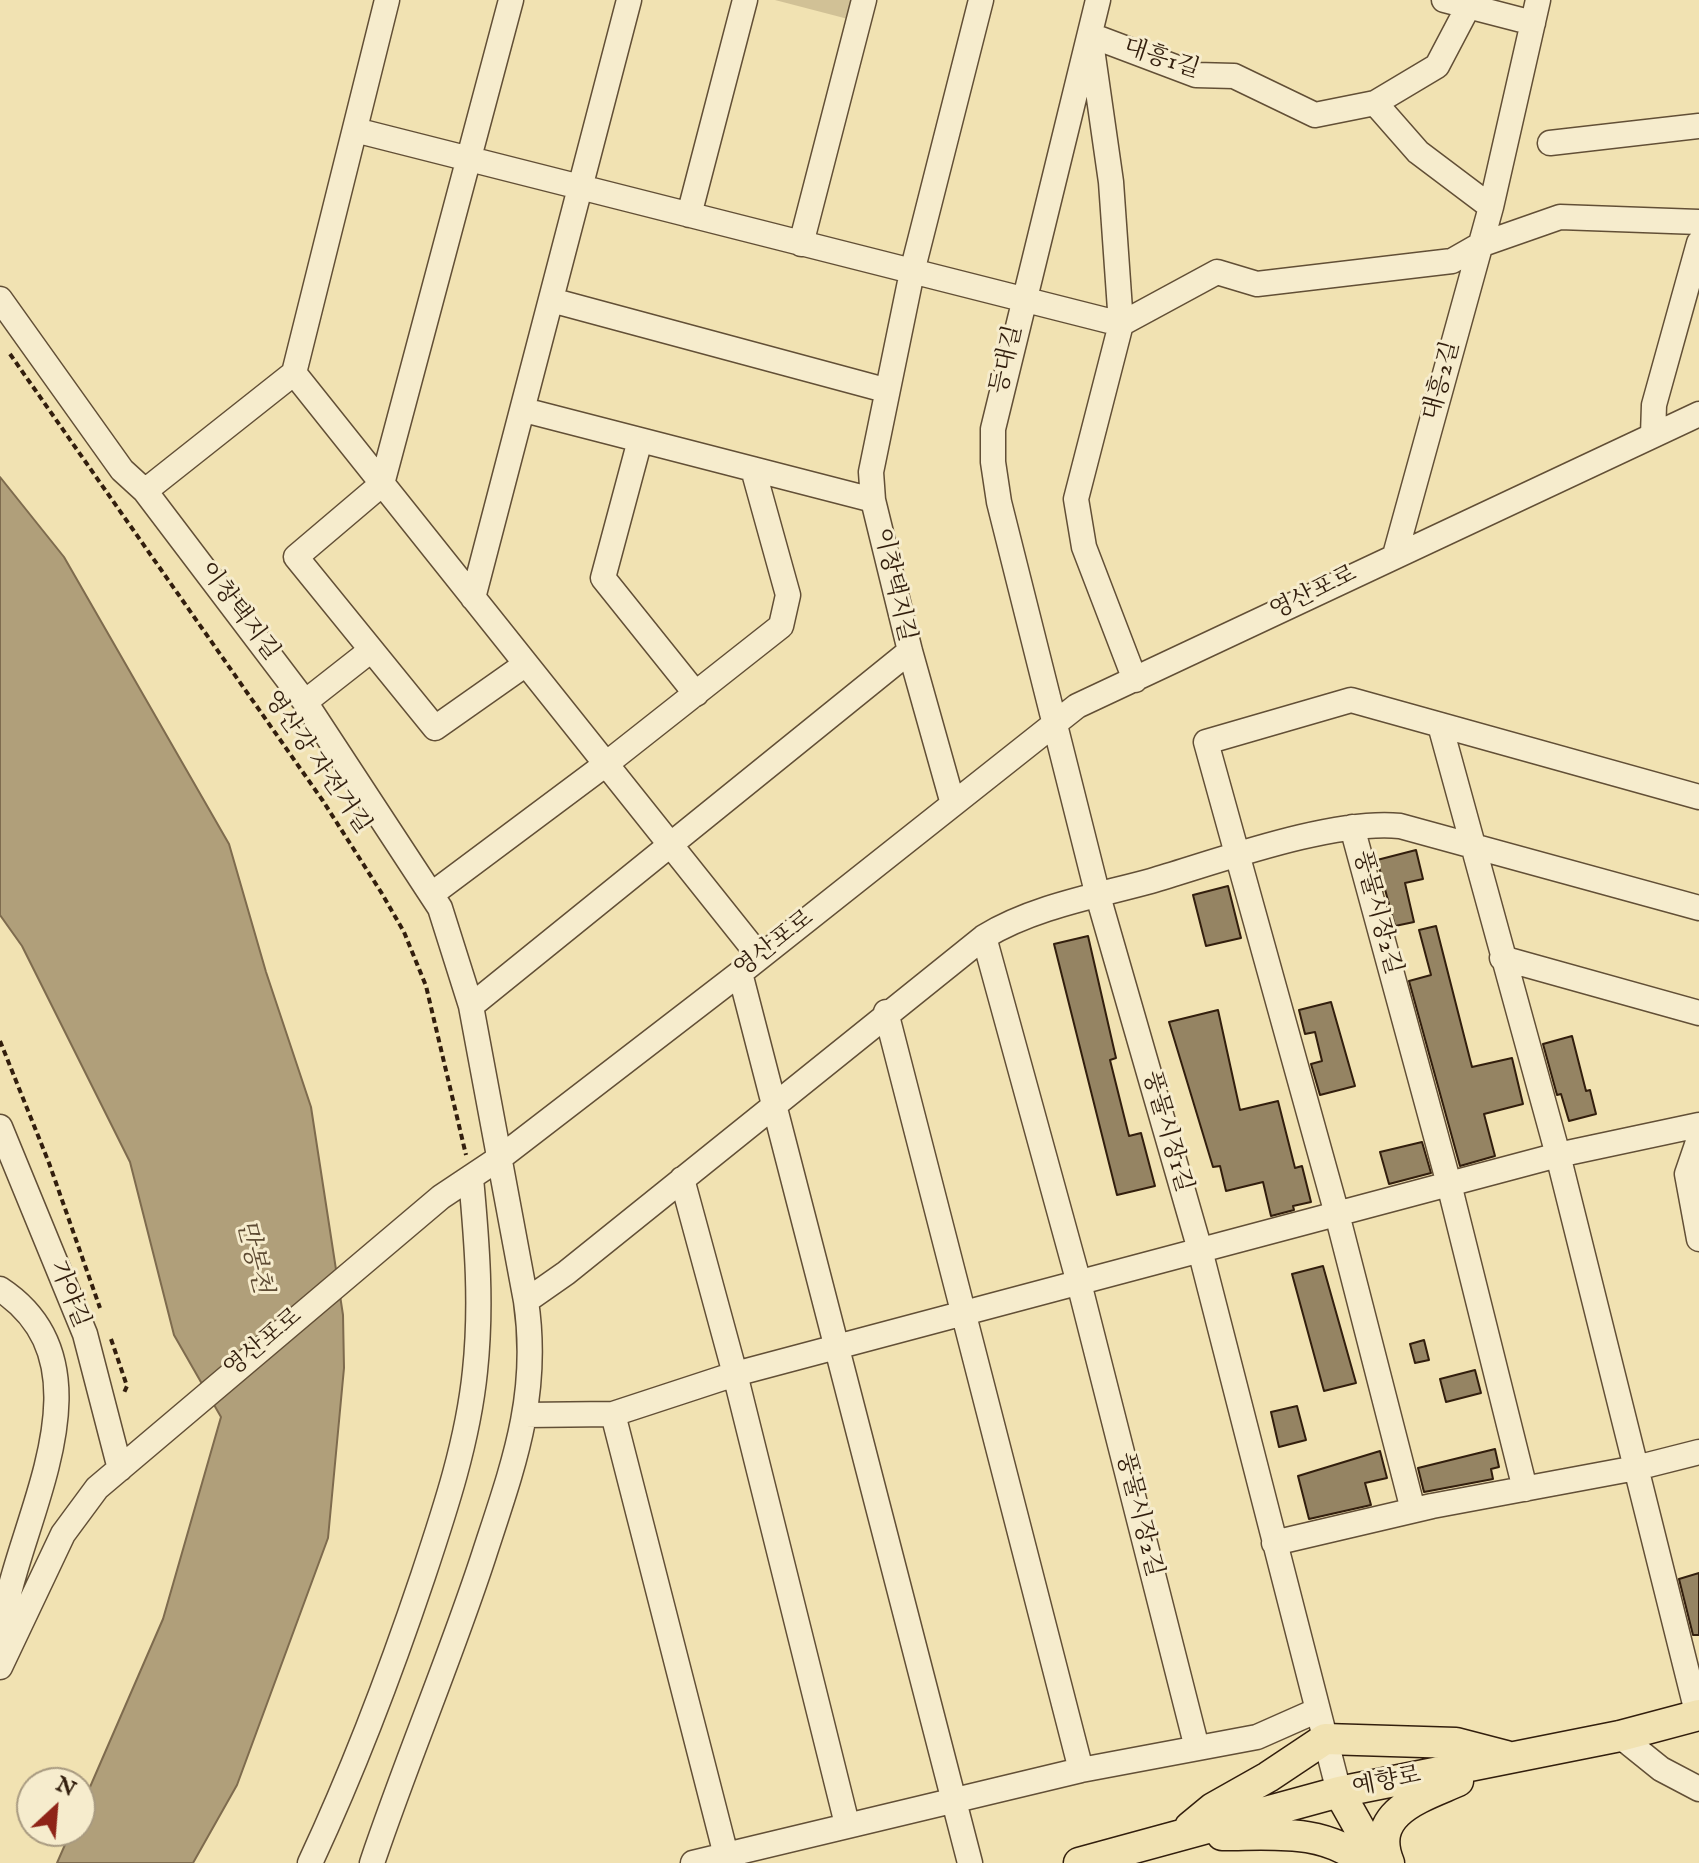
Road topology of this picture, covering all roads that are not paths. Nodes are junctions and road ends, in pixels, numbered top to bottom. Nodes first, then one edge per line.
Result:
1 (387, 0) edge
2 (511, 0) edge
3 (629, 0) edge
4 (745, 0) edge
5 (864, 0) edge
6 (981, 0) edge
7 (1098, 0) edge
8 (1444, 0) edge
9 (1468, 7) junction
10 (1536, 12) edge
11 (1090, 35) junction
12 (1375, 103) junction
13 (1699, 126) edge
14 (355, 130) junction
15 (1550, 143) dead end
16 (469, 159) junction
17 (580, 188) junction
18 (1491, 207) junction
19 (689, 215) junction
20 (1699, 222) edge
21 (1699, 243) edge
22 (801, 244) junction
23 (1480, 245) junction
24 (912, 272) junction
25 (0, 299) edge
26 (551, 300) junction
27 (1022, 301) junction
28 (1121, 324) junction
29 (294, 373) junction
30 (885, 390) junction
31 (524, 410) junction
32 (1699, 414) edge
33 (1653, 435) junction
34 (640, 440) junction
35 (753, 469) junction
36 (382, 484) junction
37 (145, 491) junction
38 (873, 500) junction
39 (1395, 555) junction
40 (473, 598) junction
41 (370, 651) junction
42 (910, 651) junction
43 (526, 664) junction
44 (1135, 680) junction
45 (696, 694) junction
46 (305, 702) junction
47 (1054, 723) junction
48 (1440, 725) junction
49 (606, 764) junction
50 (1699, 797) edge
51 (953, 804) junction
52 (1352, 827) junction
53 (671, 845) junction
54 (1471, 846) junction
55 (1238, 856) junction
56 (432, 894) junction
57 (1098, 896) junction
58 (1699, 908) edge
59 (984, 937) junction
60 (760, 957) junction
61 (1502, 958) junction
62 (740, 973) junction
63 (471, 1006) junction
64 (886, 1012) junction
65 (1699, 1013) edge
66 (774, 1104) junction
67 (1699, 1125) edge
68 (0, 1127) edge
69 (1699, 1139) edge
70 (1558, 1155) junction
71 (501, 1157) junction
72 (471, 1178) junction
73 (682, 1179) junction
74 (1449, 1184) junction
75 (1337, 1214) junction
76 (1699, 1239) edge
77 (1200, 1250) junction
78 (1079, 1283) junction
79 (0, 1289) edge
80 (526, 1301) junction
81 (964, 1314) junction
82 (838, 1347) junction
83 (735, 1374) junction
84 (613, 1414) junction
85 (525, 1415) junction
86 (1699, 1452) edge
87 (1636, 1468) junction
88 (120, 1469) junction
89 (1525, 1489) junction
90 (1413, 1510) junction
91 (1274, 1543) junction
92 (0, 1665) edge
93 (1318, 1710) junction
94 (1698, 1716) edge
95 (1620, 1736) junction
96 (1325, 1739) junction
97 (1197, 1748) junction
98 (1511, 1758) junction
99 (1081, 1770) junction
100 (1699, 1789) edge
101 (1339, 1792) junction
102 (955, 1801) junction
103 (847, 1824) junction
104 (1179, 1836) junction
105 (727, 1858) edge
106 (310, 1863) edge
107 (372, 1863) edge
108 (693, 1863) edge
109 (970, 1863) edge
110 (1079, 1863) edge
111 (1366, 1863) edge
112 (1379, 1863) edge
113 (1389, 1863) edge

1 - 14 street
2 - 16 street
3 - 17 street
4 - 19 street
5 - 22 street
6 - 24 street, 이창택지길
7 - 11 street, 등대길
8 - 9 street, 대흥2길
9 - 10 street, 대흥2길
9 - 12 street, 대흥1길
10 - 18 street, 대흥2길
11 - 12 street, 대흥1길
11 - 27 street, 등대길
11 - 28 street, 대흥1길
12 - 18 street
13 - 15 street
14 - 16 street
14 - 29 street
16 - 17 street
16 - 36 street
17 - 19 street
17 - 26 street
18 - 23 street, 대흥2길
19 - 22 street
20 - 23 street
21 - 33 street
22 - 24 street
23 - 28 street
23 - 39 street, 대흥2길
24 - 27 street
24 - 30 street, 이창택지길
25 - 37 street, 이창택지길
26 - 30 street
26 - 31 street
27 - 28 street
27 - 47 street, 등대길
28 - 44 street, 대흥1길
29 - 36 street
29 - 37 street
30 - 38 street, 이창택지길
31 - 34 street, 이창택지길
31 - 40 street
32 - 33 street, 영산포로
33 - 39 street, 영산포로
34 - 35 street, 이창택지길
34 - 45 street
35 - 38 street, 이창택지길
35 - 45 street
36 - 40 street
36 - 41 street
37 - 46 street, 이창택지길
38 - 42 street, 이창택지길
39 - 44 street, 영산포로
40 - 43 street
41 - 43 street
41 - 46 street
42 - 51 street
42 - 53 street, 이창택지길
43 - 49 street
44 - 47 street, 영산포로
45 - 49 street
46 - 56 street, 이창택지길
47 - 51 street, 영산포로
47 - 57 street, 풍물시장1길
48 - 50 street
48 - 54 street
48 - 55 street
49 - 53 street
49 - 56 street
51 - 60 street, 영산포로
52 - 54 street, 풍물시장2길
52 - 55 street, 풍물시장2길
52 - 74 street, 풍물시장2길
53 - 60 street
53 - 63 street, 이창택지길
54 - 58 street, 풍물시장2길
54 - 61 street
55 - 57 street, 풍물시장2길
55 - 75 street
56 - 63 street, 이창택지길
57 - 59 street, 풍물시장2길
57 - 77 street, 풍물시장1길
59 - 64 street, 풍물시장2길
59 - 78 street, 풍물시장2길
60 - 62 street, 영산포로
61 - 65 street
61 - 70 street
62 - 66 street
62 - 71 street, 영산포로
63 - 71 street, 이창택지길
64 - 66 street, 풍물시장2길
64 - 81 street
66 - 73 street, 풍물시장2길
66 - 82 street
67 - 70 street
68 - 88 street, 가야길
69 - 76 street
70 - 74 street
70 - 87 street
71 - 72 street, 영산포로
71 - 80 street
72 - 88 street, 영산포로
72 - 106 street
73 - 80 street, 풍물시장2길
73 - 83 street
74 - 75 street
74 - 89 street, 풍물시장2길
75 - 77 street
75 - 90 street
77 - 78 street
77 - 91 street, 풍물시장1길
78 - 81 street
78 - 97 street, 풍물시장2길
79 - 92 street
80 - 85 street
81 - 82 street
81 - 99 street
82 - 83 street
82 - 102 street
83 - 84 street
83 - 103 street
84 - 85 street
84 - 105 street
85 - 107 street
86 - 87 street
87 - 89 street
87 - 94 street
88 - 92 street, 영산포로
89 - 90 street
90 - 91 street
91 - 93 street, 풍물시장1길
93 - 96 street, 풍물시장1길
93 - 97 street
94 - 95 main road, 예향로
95 - 98 main road, 예향로
95 - 100 street
96 - 98 main road
96 - 101 street, 풍물시장1길
96 - 104 main road
97 - 99 street
98 - 101 main road, 예향로
98 - 113 main road
99 - 102 street
101 - 104 main road, 예향로
101 - 112 main road
102 - 103 street
102 - 109 street
103 - 105 street
104 - 110 main road, 예향로
104 - 111 main road
105 - 108 street

